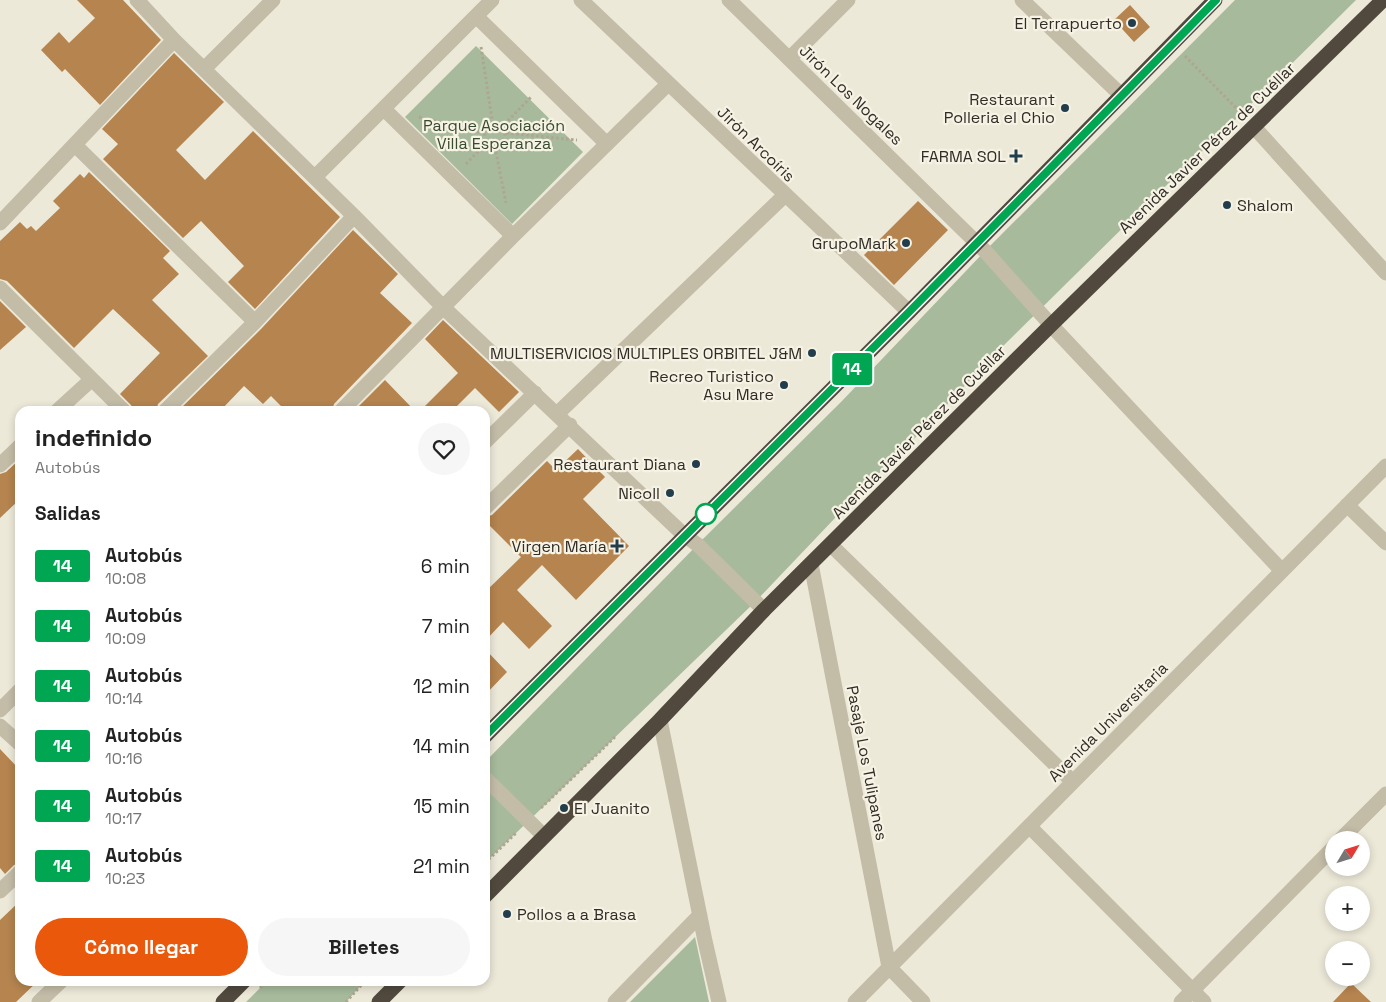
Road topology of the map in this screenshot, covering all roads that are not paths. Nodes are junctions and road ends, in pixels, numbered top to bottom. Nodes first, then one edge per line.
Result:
1 (137, 0) edge
2 (274, 0) edge
3 (492, 0) edge
4 (581, 0) edge
5 (729, 0) edge
6 (848, 0) edge
7 (1022, 0) edge
8 (1216, 0) edge
9 (1383, 0) edge
10 (476, 16) junction
11 (174, 40) junction
12 (789, 59) junction
13 (204, 69) junction
14 (668, 84) junction
15 (1121, 95) junction
16 (384, 108) junction
17 (1254, 127) junction
18 (607, 144) junction
19 (75, 145) junction
20 (315, 177) junction
21 (785, 195) junction
22 (354, 216) junction
23 (0, 223) edge
24 (513, 236) junction
25 (977, 242) junction
26 (1386, 273) edge
27 (0, 288) edge
28 (444, 308) junction
29 (909, 312) junction
30 (255, 322) junction
31 (1051, 325) junction
32 (91, 380) junction
33 (535, 392) junction
34 (62, 406) edge
35 (119, 406) edge
36 (170, 406) edge
37 (346, 406) edge
38 (557, 414) junction
39 (570, 425) junction
40 (490, 437) edge
41 (15, 451) edge
42 (0, 465) edge
43 (1386, 466) edge
44 (490, 503) edge
45 (1347, 505) junction
46 (684, 535) junction
47 (1386, 543) edge
48 (830, 545) junction
49 (811, 564) junction
50 (1282, 571) junction
51 (764, 610) junction
52 (15, 695) edge
53 (0, 710) edge
54 (660, 720) junction
55 (0, 726) edge
56 (490, 731) edge
57 (15, 740) edge
58 (1073, 782) junction
59 (490, 783) edge
60 (1386, 794) edge
61 (1029, 826) junction
62 (1349, 831) edge
63 (544, 836) junction
64 (1325, 856) edge
65 (15, 877) edge
66 (0, 891) edge
67 (490, 891) edge
68 (700, 915) junction
69 (889, 968) junction
70 (56, 986) edge
71 (239, 986) edge
72 (395, 986) edge
73 (1192, 990) junction
74 (39, 1002) edge
75 (223, 1002) edge
76 (379, 1002) edge
77 (615, 1002) edge
78 (719, 1002) edge
79 (855, 1002) edge
80 (923, 1002) edge
81 (1181, 1002) edge
82 (1204, 1002) edge

1 - 11 street
2 - 13 street
3 - 10 street
4 - 14 street, Jirón Arcoíris
5 - 12 street, Jirón Los Nogales
6 - 12 street
7 - 15 street
8 - 15 highway
9 - 17 highway, Avenida Javier Pérez de Cuéllar
10 - 16 street
10 - 18 street
11 - 13 street
11 - 19 street
12 - 25 street, Jirón Los Nogales
13 - 20 street
14 - 18 street
14 - 21 street, Jirón Arcoíris
15 - 25 highway
16 - 20 street
16 - 24 street
17 - 26 street
17 - 31 highway, Avenida Javier Pérez de Cuéllar
18 - 24 street
19 - 23 street
19 - 30 street
20 - 22 street
21 - 29 street, Jirón Arcoíris
21 - 38 street
22 - 28 street
22 - 30 street
24 - 28 street
25 - 29 highway
25 - 31 street, Jirón Los Nogales
27 - 32 street
28 - 33 street
28 - 37 street
29 - 46 highway
30 - 36 street
31 - 48 highway, Avenida Javier Pérez de Cuéllar
31 - 50 street, Jirón Los Nogales
32 - 34 street
32 - 35 street
33 - 38 street
33 - 40 street
38 - 39 street
39 - 44 street
39 - 46 street
41 - 42 street
43 - 45 street, Avenida Universitaria
45 - 47 street
45 - 50 street, Avenida Universitaria
46 - 51 street
46 - 56 highway
48 - 49 highway, Avenida Javier Pérez de Cuéllar
48 - 58 street
49 - 51 highway, Avenida Javier Pérez de Cuéllar
49 - 69 street, Pasaje Los Tulipanes
50 - 58 street, Avenida Universitaria
51 - 54 highway, Avenida Javier Pérez de Cuéllar
52 - 53 street
54 - 63 highway, Avenida Javier Pérez de Cuéllar
54 - 68 street
55 - 57 street
58 - 61 street, Avenida Universitaria
59 - 63 street
60 - 62 street
61 - 69 street, Avenida Universitaria
61 - 73 street
63 - 67 highway, Avenida Javier Pérez de Cuéllar
64 - 73 street
65 - 66 street
68 - 77 street
68 - 78 street
69 - 79 street, Avenida Universitaria
69 - 80 street
70 - 74 street
71 - 75 highway
72 - 76 highway
73 - 81 street
73 - 82 street

